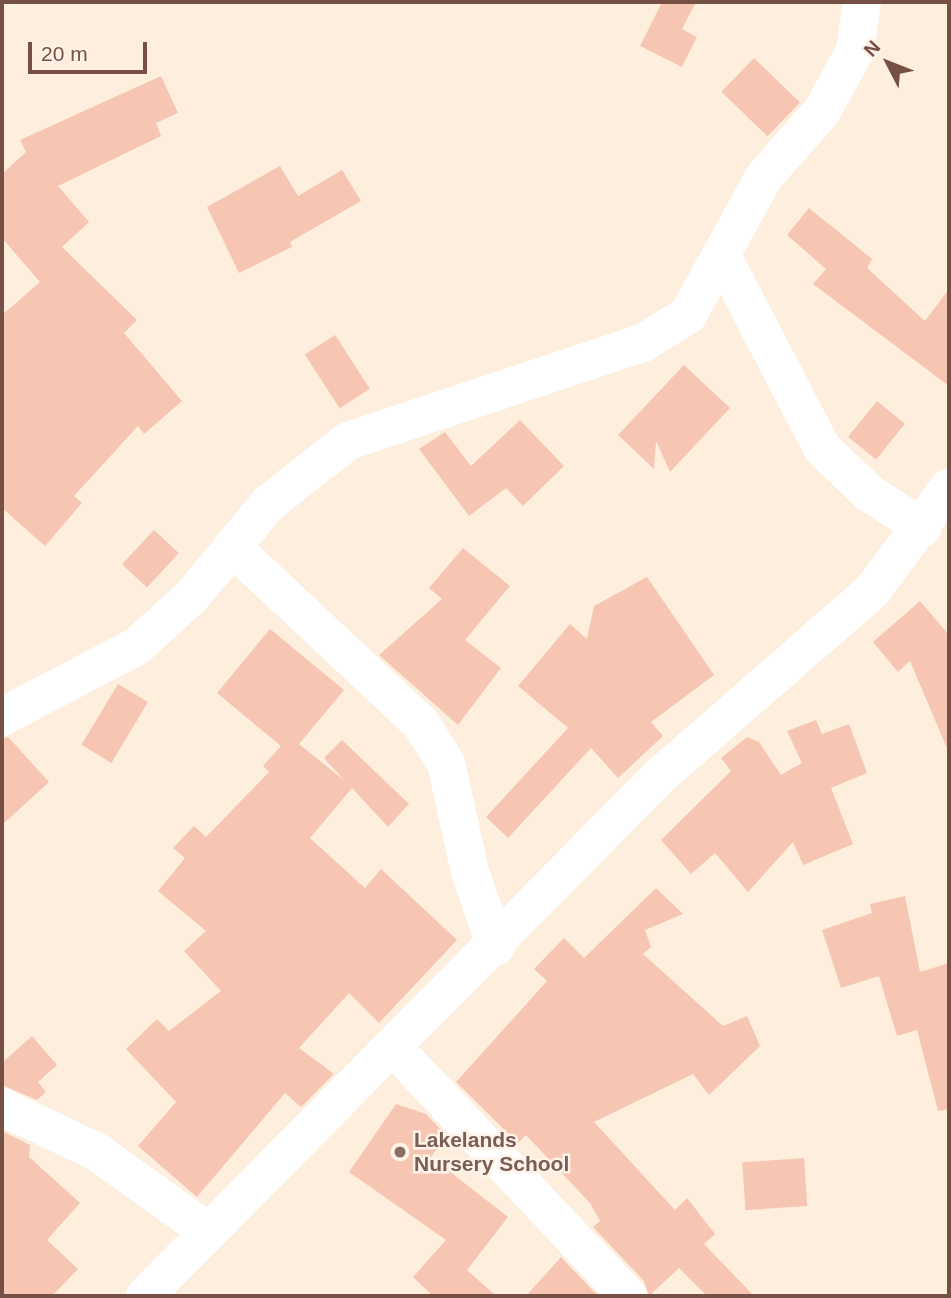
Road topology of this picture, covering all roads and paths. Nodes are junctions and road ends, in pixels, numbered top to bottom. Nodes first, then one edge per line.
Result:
1 (862, 2) edge
2 (722, 256) junction
3 (949, 487) edge
4 (923, 528) junction
5 (232, 547) junction
6 (2, 717) edge
7 (496, 947) junction
8 (395, 1049) junction
9 (2, 1107) edge
10 (206, 1230) junction
11 (145, 1296) edge
12 (628, 1296) edge

1 - 2 street
2 - 4 street
2 - 5 street
3 - 4 street
4 - 7 street
5 - 6 street
5 - 7 street
7 - 8 street
8 - 10 street
8 - 12 street
9 - 10 street
10 - 11 street

